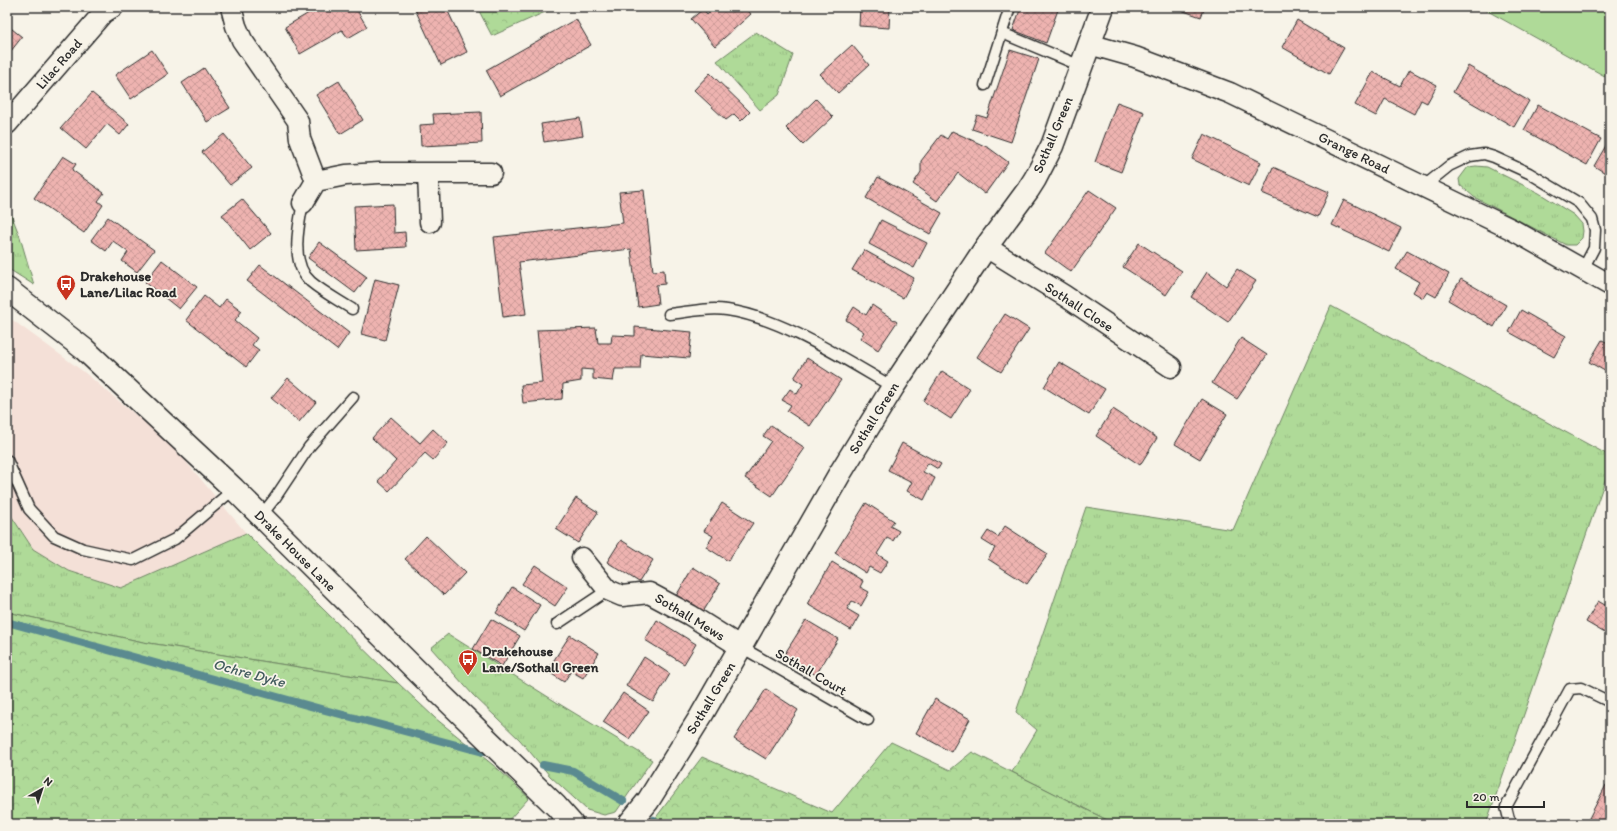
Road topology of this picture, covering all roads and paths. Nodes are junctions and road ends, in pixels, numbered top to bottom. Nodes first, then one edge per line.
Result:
1 (231, 7) edge
2 (1010, 7) edge
3 (1103, 7) edge
4 (105, 9) edge
5 (1002, 33) junction
6 (1089, 44) junction
7 (1081, 66) junction
8 (985, 85) dead end
9 (7, 124) edge
10 (491, 173) dead end
11 (428, 174) junction
12 (316, 181) junction
13 (1423, 187) junction
14 (303, 203) joint
15 (430, 222) dead end
16 (986, 247) junction
17 (1583, 270) junction
18 (1610, 285) edge
19 (7, 289) edge
20 (352, 309) dead end
21 (669, 314) dead end
22 (1171, 367) dead end
23 (893, 387) junction
24 (353, 396) dead end
25 (7, 460) edge
26 (234, 489) junction
27 (260, 517) junction
28 (582, 558) dead end
29 (608, 590) junction
30 (557, 624) dead end
31 (741, 647) junction
32 (1610, 702) edge
33 (868, 720) dead end
34 (572, 824) edge
35 (629, 824) edge
36 (1513, 824) edge

1 - 12 street
2 - 5 lane
3 - 6 street, Sothall Green
4 - 9 street, Lilac Road
5 - 7 lane
5 - 8 lane
6 - 7 street, Sothall Green
6 - 13 street, Grange Road
7 - 16 street, Sothall Green
10 - 11 street
11 - 12 street
11 - 15 street
12 - 14 street
13 - 17 street, Grange Road
13 - 17 lane
14 - 20 lane
16 - 22 street, Sothall Close
16 - 23 street, Sothall Green
17 - 18 street, Grange Road
19 - 26 street, Drake House Lane
21 - 23 lane
23 - 31 street, Sothall Green
24 - 27 lane
25 - 26 lane
26 - 27 street, Drake House Lane
27 - 34 street, Drake House Lane
28 - 29 street
29 - 30 lane
29 - 31 street, Sothall Mews
31 - 33 lane, Sothall Court
31 - 35 street, Sothall Green
32 - 36 lane

